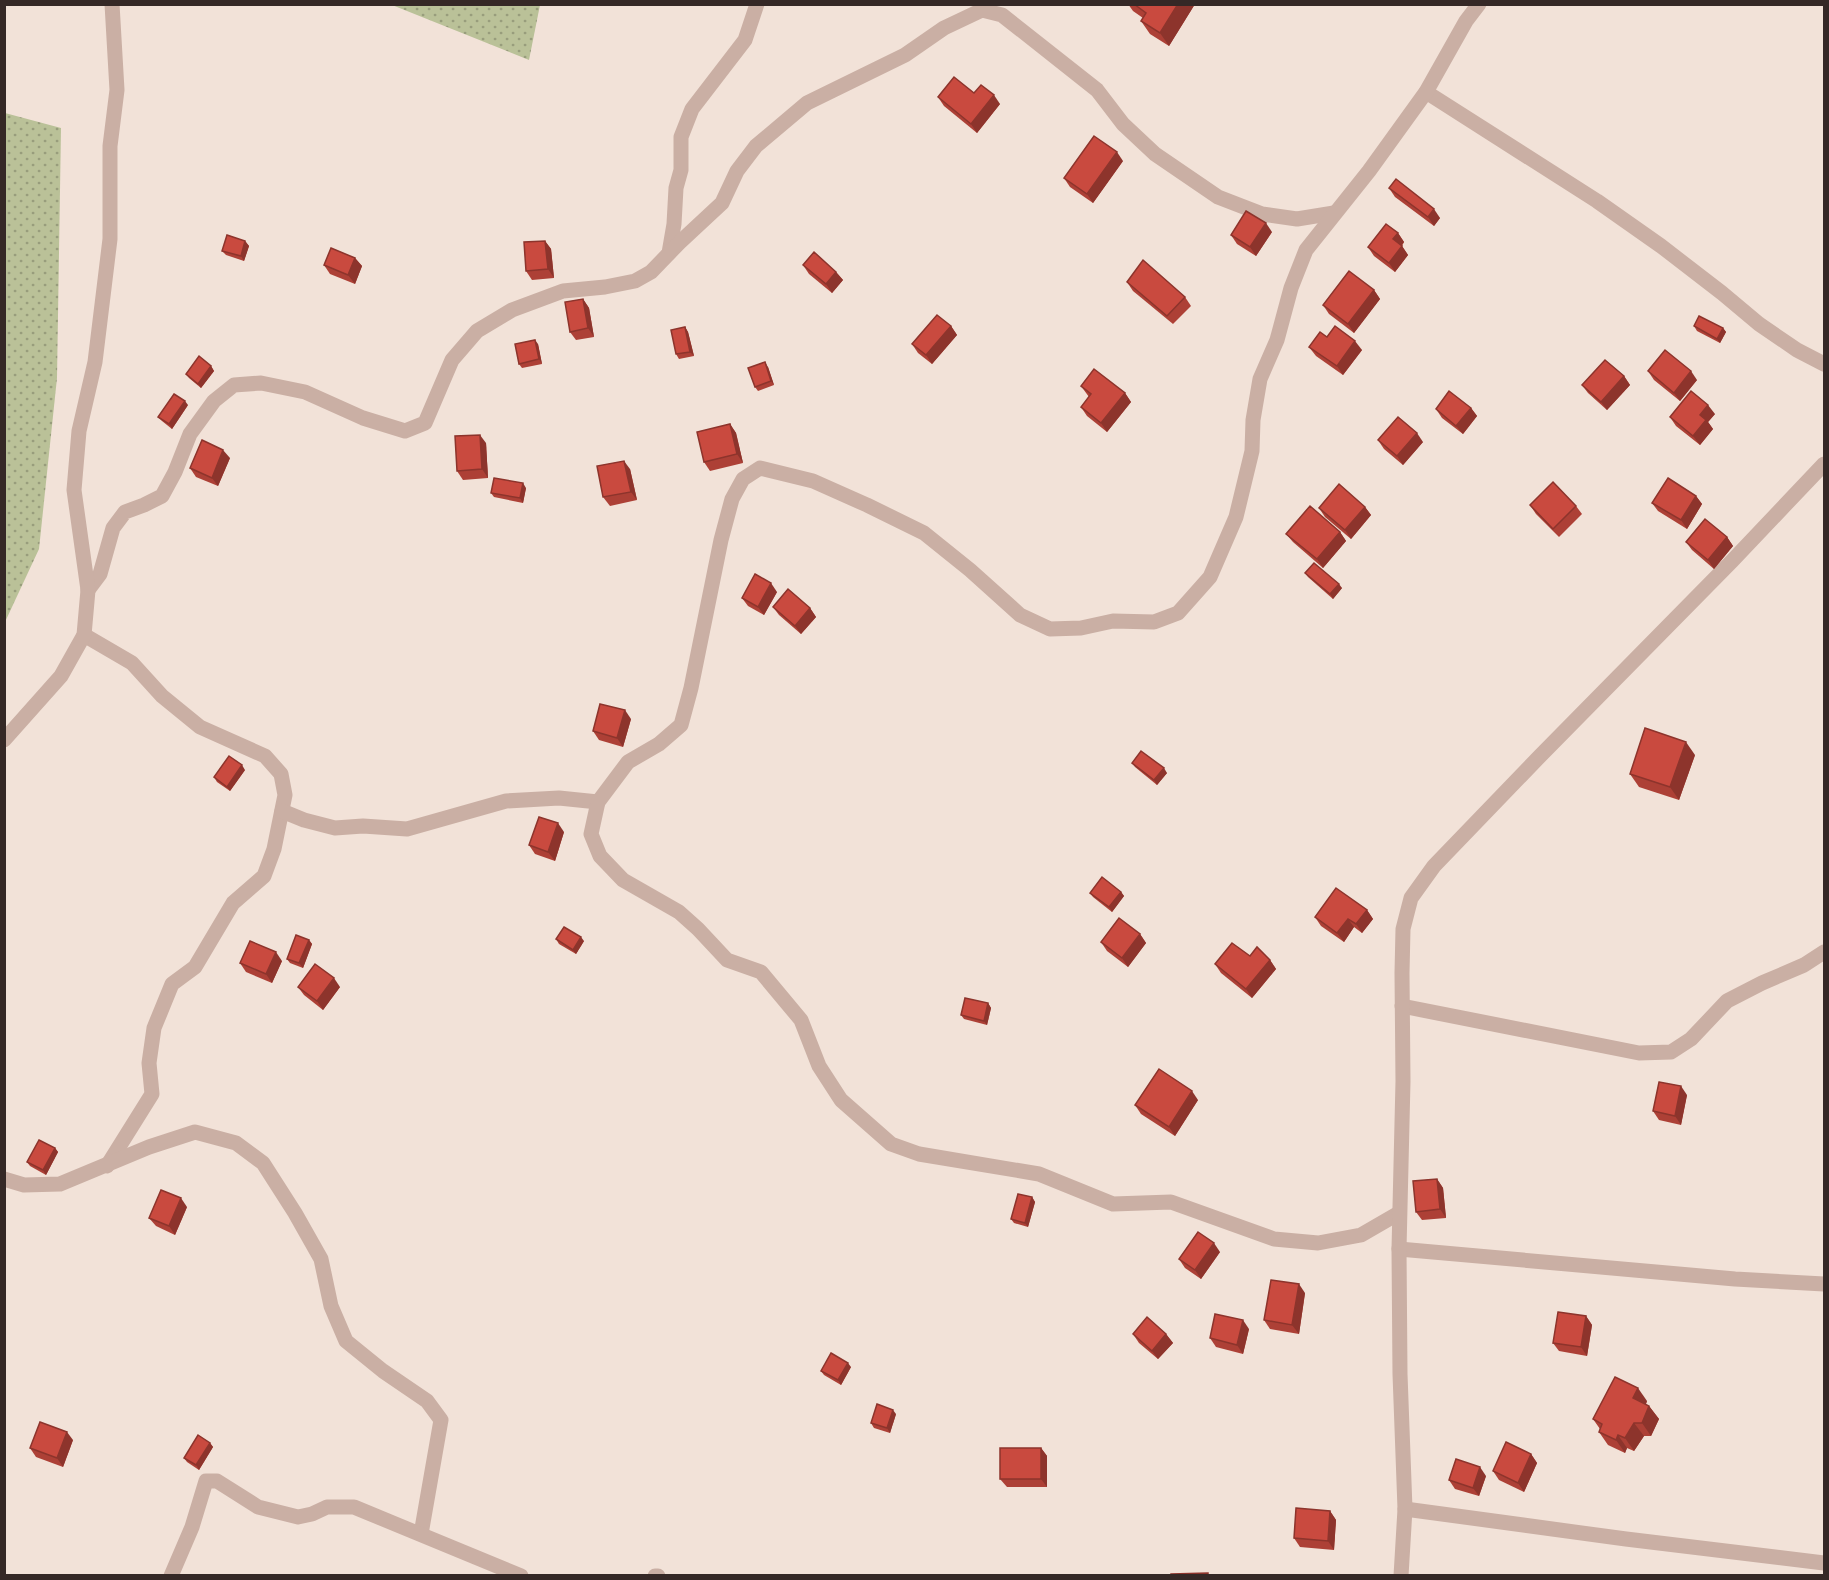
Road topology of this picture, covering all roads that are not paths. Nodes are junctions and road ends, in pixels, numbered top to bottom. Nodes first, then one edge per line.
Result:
1 (112, 4) edge
2 (757, 4) edge
3 (1479, 4) edge
4 (979, 7) edge
5 (1426, 92) junction
6 (1334, 213) junction
7 (669, 253) junction
8 (1824, 364) edge
9 (1824, 464) edge
10 (88, 590) junction
11 (84, 635) junction
12 (4, 740) edge
13 (598, 802) junction
14 (282, 811) junction
15 (1824, 952) edge
16 (1402, 1006) junction
17 (106, 1166) junction
18 (4, 1179) edge
19 (1400, 1213) junction
20 (1399, 1249) junction
21 (1824, 1284) edge
22 (1405, 1509) junction
23 (422, 1534) junction
24 (1824, 1563) edge
25 (171, 1575) edge
26 (521, 1575) edge
27 (1401, 1575) edge

1 - 10 street
2 - 7 street
3 - 5 street
4 - 6 street
4 - 7 street
5 - 6 street
5 - 8 street
6 - 13 street
7 - 10 street
9 - 16 street
10 - 11 street
11 - 12 street
11 - 14 street
13 - 14 street
13 - 19 street
14 - 17 street
15 - 16 street
16 - 19 street
17 - 18 street
17 - 23 street
19 - 20 street
20 - 21 street
20 - 22 street
22 - 24 street
22 - 27 street
23 - 25 street
23 - 26 street

